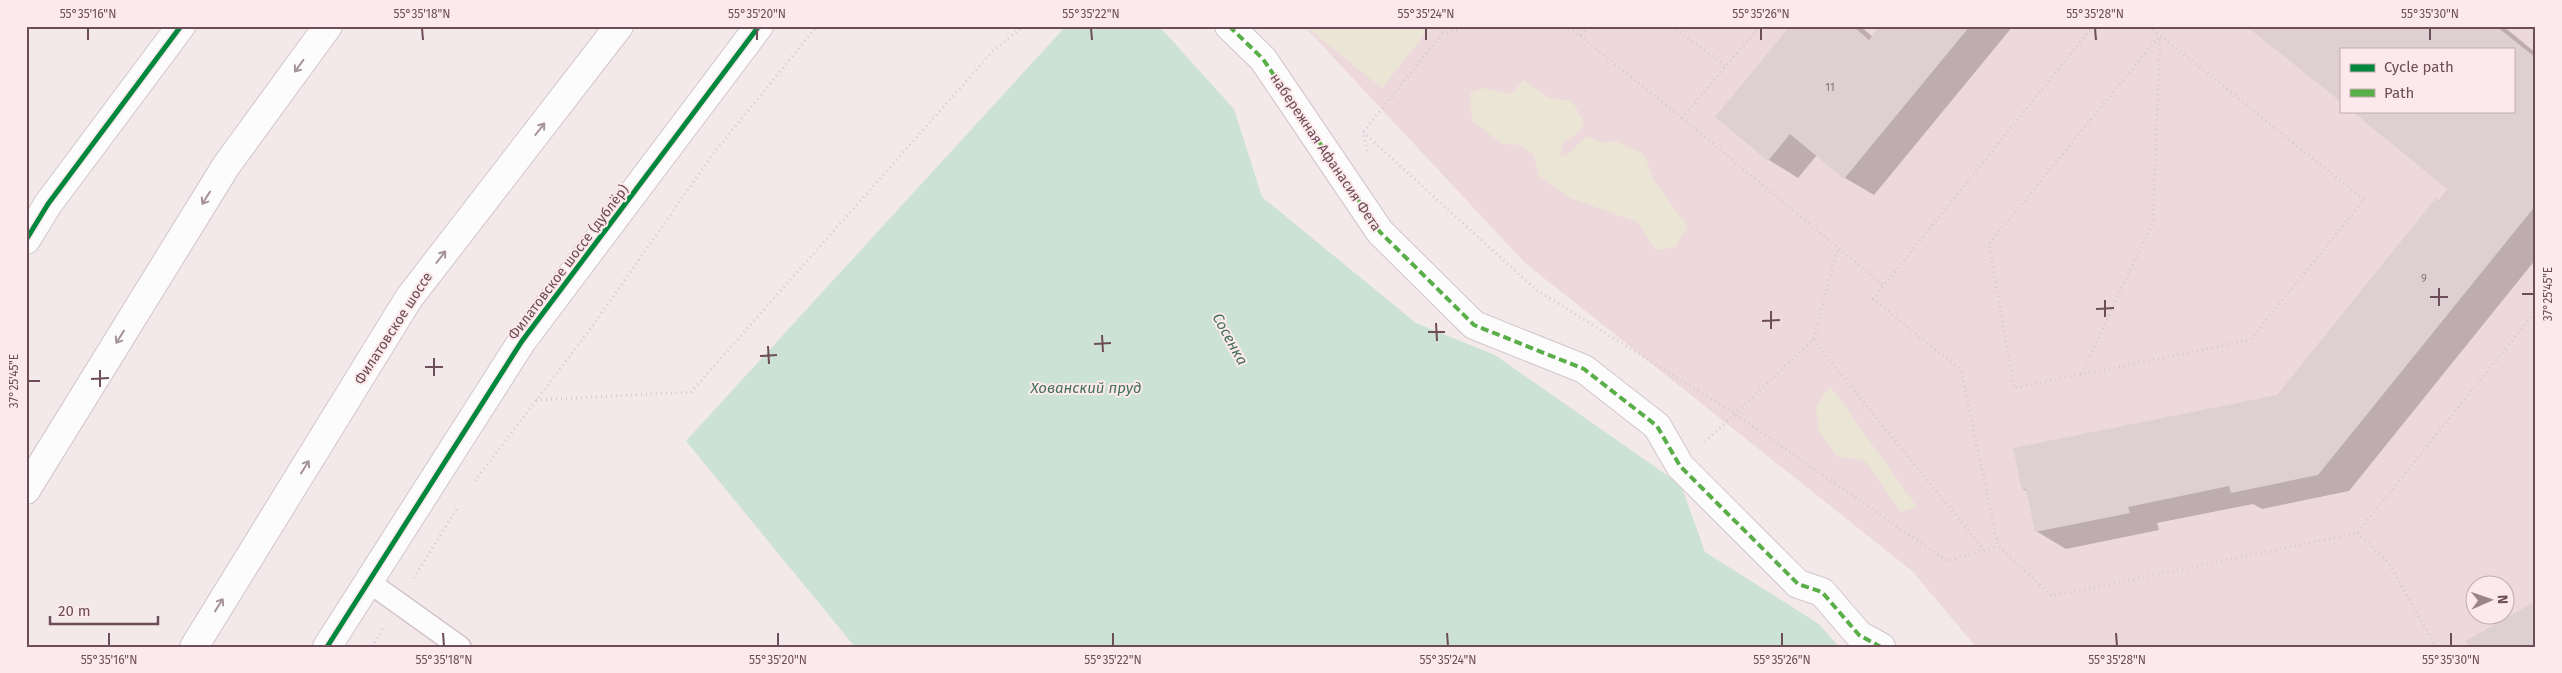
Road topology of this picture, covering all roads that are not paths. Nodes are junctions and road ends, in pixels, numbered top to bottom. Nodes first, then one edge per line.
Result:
1 (181, 26) edge
2 (328, 26) edge
3 (619, 26) edge
4 (759, 26) edge
5 (1229, 26) edge
6 (26, 240) edge
7 (26, 490) edge
8 (369, 582) junction
9 (194, 647) edge
10 (327, 647) edge
11 (460, 647) edge
12 (1881, 647) edge

1 - 6 street
2 -> 7 street
9 -> 3 street, Филатовское шоссе
4 - 8 street, Филатовское шоссе (дублёр)
5 - 12 street, набережная Афанасия Фета
8 - 10 street, Филатовское шоссе (дублёр)
8 - 11 lane

